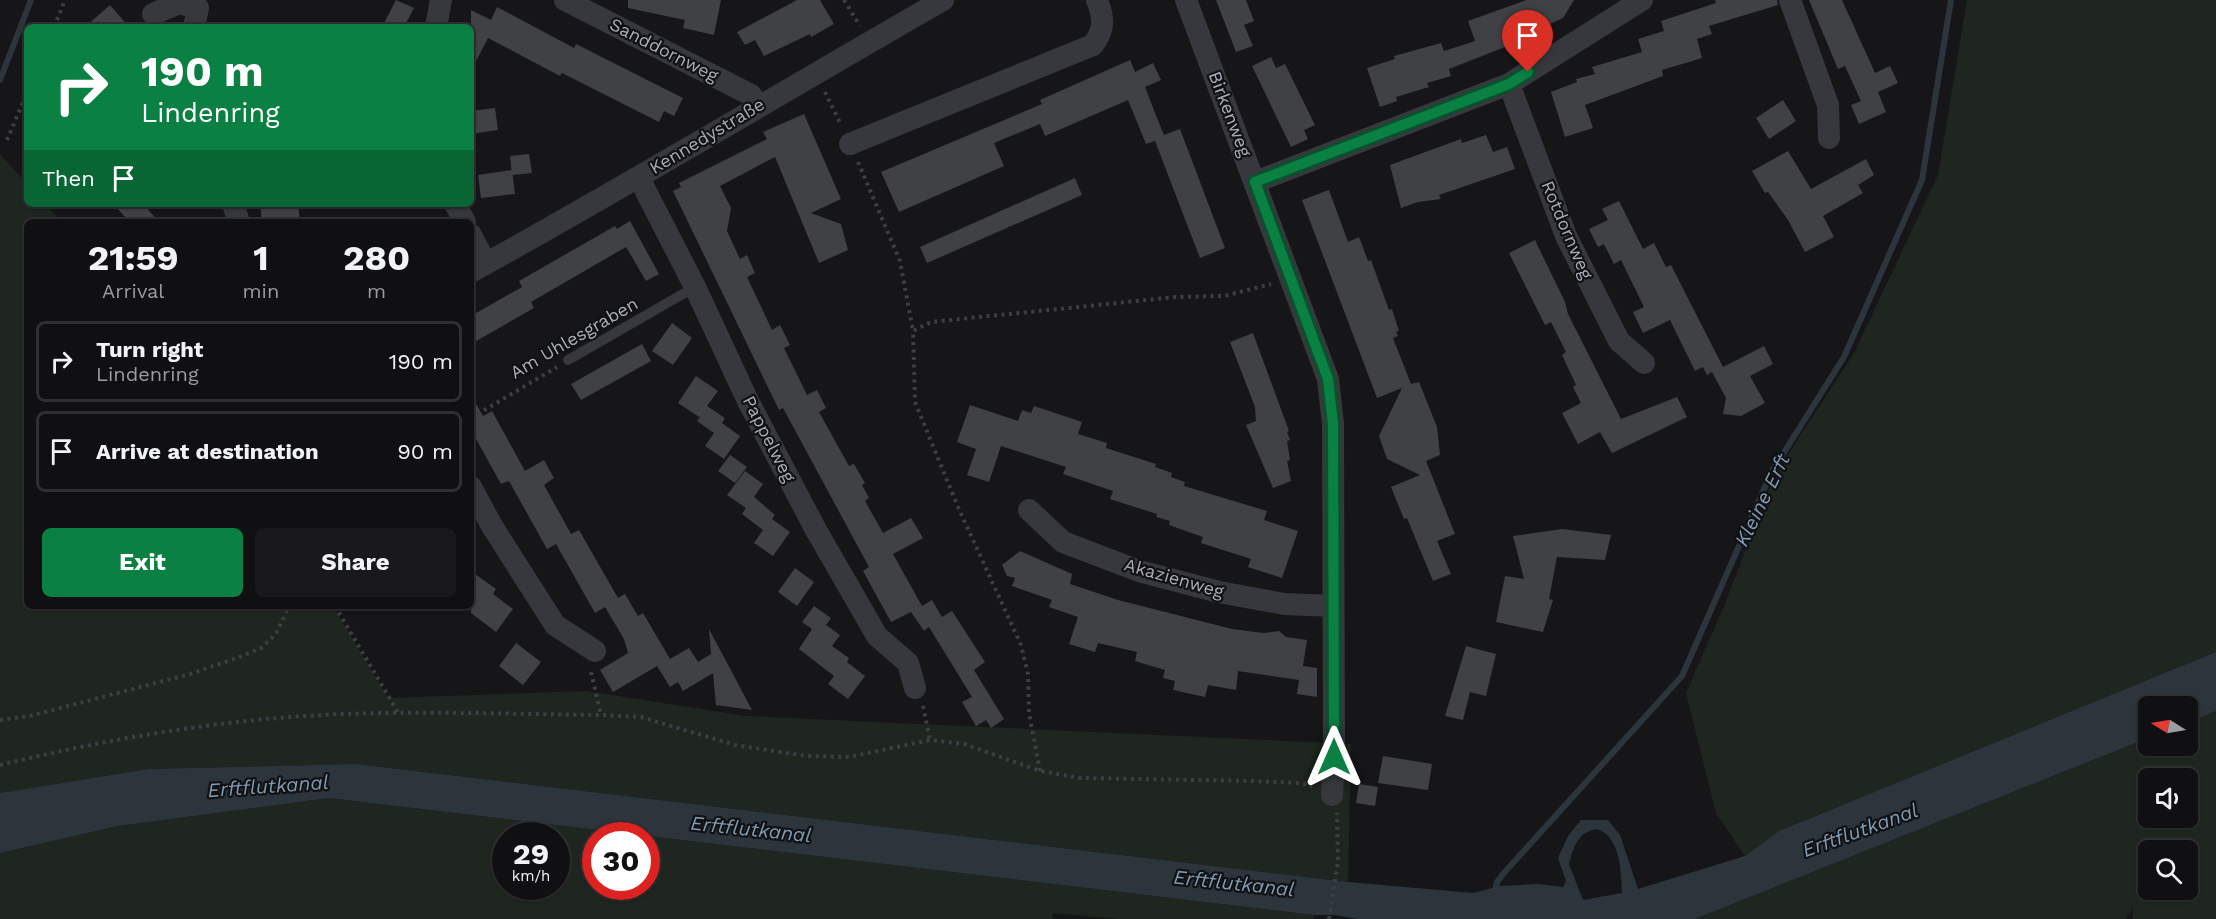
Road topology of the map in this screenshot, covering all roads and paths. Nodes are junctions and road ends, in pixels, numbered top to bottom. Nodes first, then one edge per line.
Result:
1 (65, 0) edge
2 (441, 0) edge
3 (565, 0) edge
4 (844, 0) edge
5 (943, 0) edge
6 (1097, 0) edge
7 (1186, 0) edge
8 (1642, 0) edge
9 (1790, 0) edge
10 (156, 17) edge
11 (55, 24) edge
12 (195, 24) edge
13 (436, 24) edge
14 (869, 42) junction
15 (816, 73) junction
16 (1509, 84) junction
17 (24, 100) edge
18 (758, 105) junction
19 (1829, 138) dead end
20 (7, 140) dead end
21 (850, 144) junction
22 (639, 178) junction
23 (1255, 182) junction
24 (474, 249) edge
25 (478, 268) edge
26 (1290, 275) junction
27 (695, 286) junction
28 (913, 332) junction
29 (568, 360) joint
30 (1644, 363) dead end
31 (474, 416) edge
32 (474, 493) edge
33 (1029, 510) dead end
34 (1333, 606) junction
35 (288, 609) edge
36 (337, 609) edge
37 (595, 651) dead end
38 (591, 676) dead end
39 (915, 688) joint
40 (400, 715) junction
41 (601, 715) junction
42 (0, 720) edge
43 (930, 740) junction
44 (0, 765) edge
45 (1040, 771) junction
46 (1332, 795) junction
47 (1329, 919) edge

1 - 11 path
2 - 13 street
3 - 18 street, Sanddornweg
4 - 14 path
5 - 14 street, Kennedystraße
6 - 21 street
7 - 23 street, Birkenweg
8 - 16 street
9 - 19 street
10 - 12 street
14 - 15 street, Kennedystraße
15 - 18 street, Kennedystraße
15 - 21 path
16 - 23 street
16 - 30 street, Rotdornweg
17 - 20 path
18 - 22 street, Kennedystraße
21 - 28 path
22 - 25 street, Kennedystraße
22 - 27 street, Pappelweg
23 - 26 street, Birkenweg
24 - 25 street
26 - 28 path
26 - 34 street, Birkenweg
27 - 29 lane, Am Uhlesgraben
27 - 39 street, Pappelweg
28 - 45 path
29 - 31 path, Am Uhlesgraben
32 - 37 street
33 - 34 street, Akazienweg
34 - 46 street, Birkenweg
35 - 42 path
36 - 40 path
38 - 41 path
39 - 43 path
40 - 41 path
40 - 44 path
41 - 43 path
43 - 45 path
45 - 46 path
46 - 47 path

